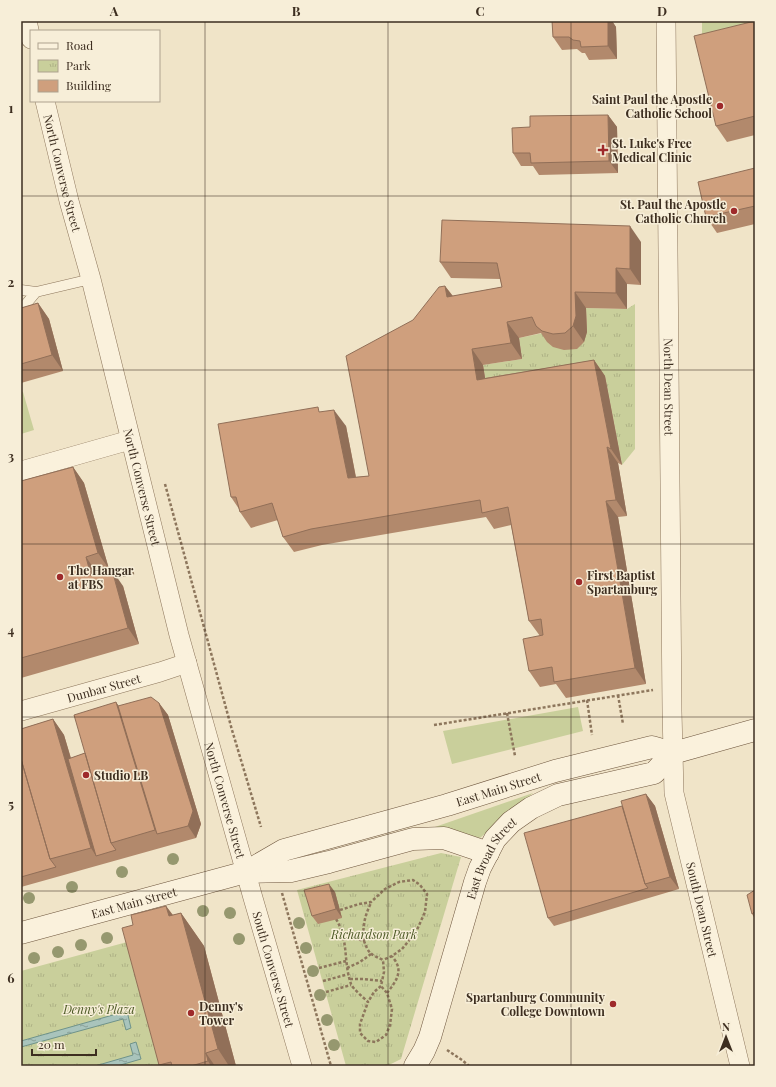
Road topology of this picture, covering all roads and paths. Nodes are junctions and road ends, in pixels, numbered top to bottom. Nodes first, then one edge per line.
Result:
1 (27, 21) edge
2 (666, 21) edge
3 (30, 34) edge
4 (45, 102) edge
5 (91, 279) junction
6 (21, 290) edge
7 (36, 292) junction
8 (21, 310) edge
9 (130, 440) junction
10 (21, 471) edge
11 (163, 479) dead end
12 (134, 573) dead end
13 (118, 577) dead end
14 (187, 663) junction
15 (654, 690) dead end
16 (618, 695) junction
17 (587, 700) junction
18 (21, 711) edge
19 (507, 713) junction
20 (622, 724) dead end
21 (434, 725) dead end
22 (755, 730) edge
23 (592, 735) dead end
24 (673, 753) junction
25 (515, 756) dead end
26 (261, 827) dead end
27 (488, 853) junction
28 (246, 872) junction
29 (282, 892) dead end
30 (371, 902) junction
31 (340, 910) dead end
32 (336, 919) edge
33 (21, 933) edge
34 (344, 938) junction
35 (364, 941) junction
36 (371, 954) junction
37 (392, 956) junction
38 (382, 960) junction
39 (346, 961) junction
40 (319, 968) dead end
41 (347, 968) junction
42 (349, 974) junction
43 (350, 979) junction
44 (323, 981) dead end
45 (382, 981) junction
46 (352, 985) junction
47 (381, 986) junction
48 (326, 992) dead end
49 (388, 993) junction
50 (368, 1002) junction
51 (443, 1047) dead end
52 (302, 1066) edge
53 (330, 1066) edge
54 (415, 1066) edge
55 (469, 1066) edge
56 (740, 1066) edge

1 - 3 street
2 - 24 street, North Dean Street
4 - 5 street, North Converse Street
5 - 7 lane
5 - 9 street, North Converse Street
6 - 7 lane
7 - 8 lane
9 - 10 street
9 - 14 street, North Converse Street
11 - 26 path
12 - 13 path
14 - 18 street, Dunbar Street
14 - 28 street, North Converse Street
15 - 16 path
16 - 17 path
16 - 20 path
17 - 19 path
17 - 23 path
19 - 21 path
19 - 25 path
22 - 24 street
24 - 27 street, East Broad Street
24 - 28 street, East Main Street
24 - 56 street, South Dean Street
27 - 28 street, East Main Street
27 - 54 street, East Broad Street
28 - 33 street, East Main Street
28 - 52 street, South Converse Street
29 - 53 path
30 - 31 path
30 - 35 path
30 - 37 path
32 - 34 path
34 - 35 path
34 - 39 path
35 - 36 path
36 - 38 path
36 - 41 path
37 - 38 path
37 - 49 path
38 - 45 path
39 - 40 path
39 - 41 path
41 - 42 path
42 - 43 path
42 - 44 path
43 - 45 path
43 - 46 path
45 - 47 path
46 - 48 path
46 - 50 path
47 - 49 path
47 - 50 path
49 - 50 path
51 - 55 path

